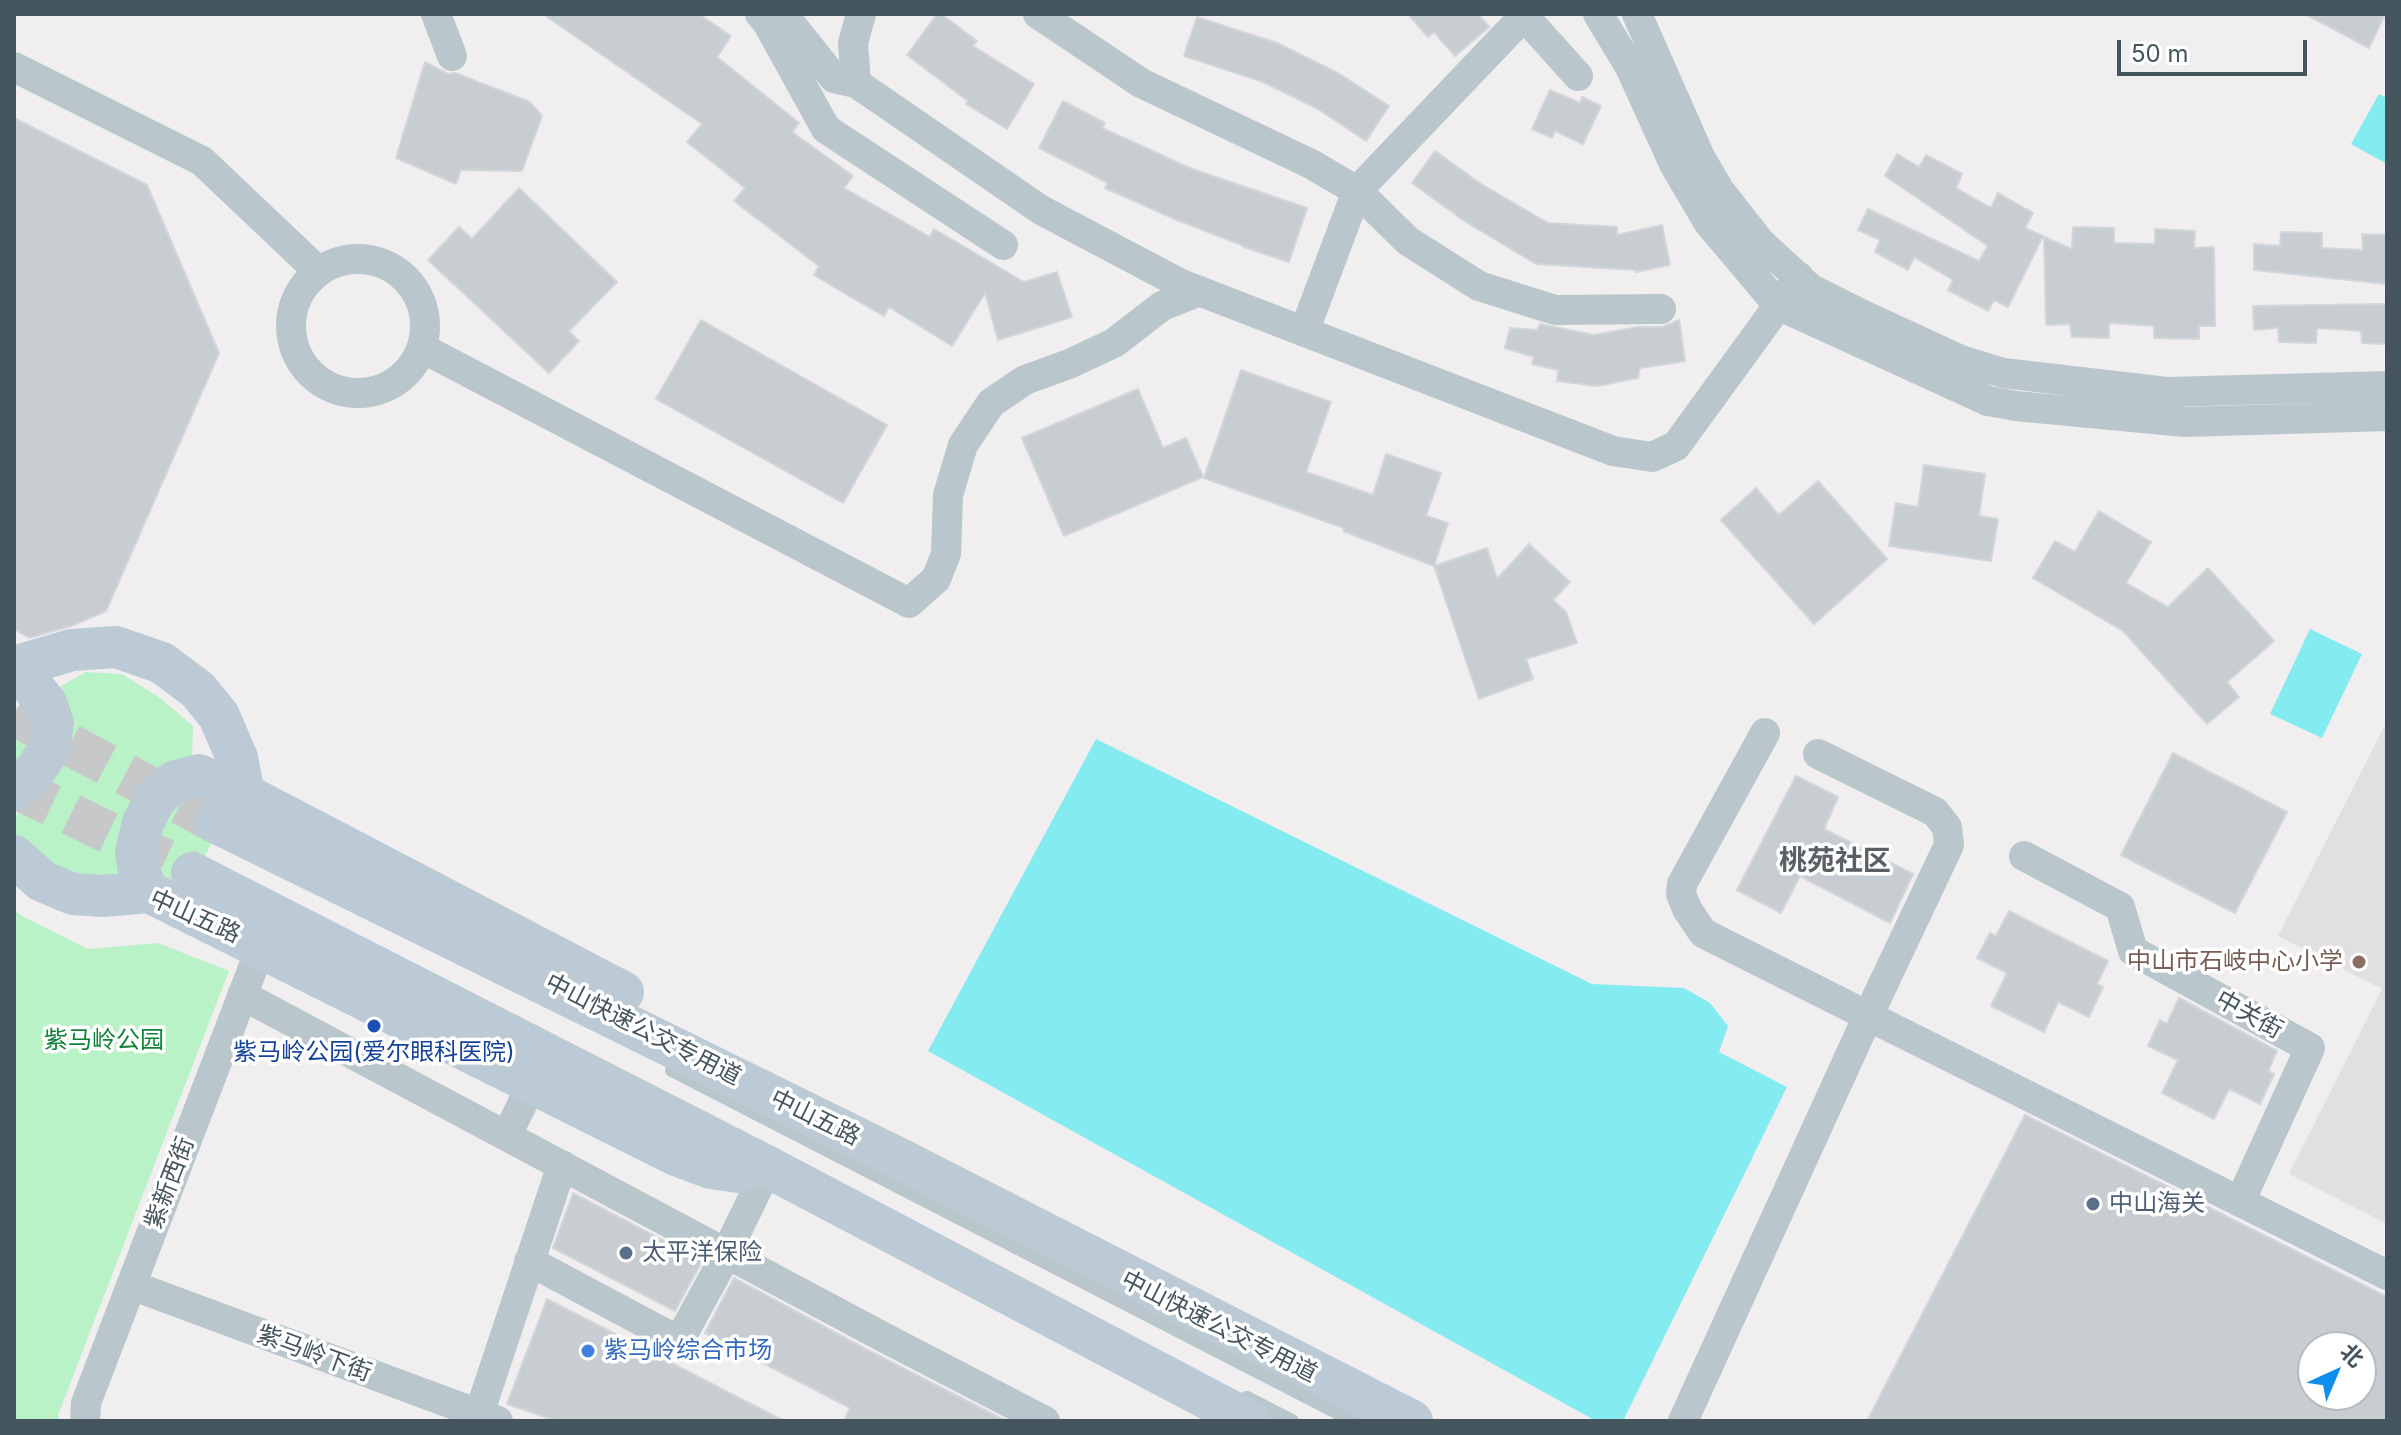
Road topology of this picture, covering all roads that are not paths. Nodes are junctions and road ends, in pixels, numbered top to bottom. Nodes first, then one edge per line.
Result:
1 (436, 14) edge
2 (760, 14) edge
3 (783, 14) edge
4 (861, 14) edge
5 (1038, 14) edge
6 (1598, 14) edge
7 (1637, 14) edge
8 (1523, 15) edge
9 (452, 56) dead end
10 (14, 67) edge
11 (1578, 76) dead end
12 (856, 83) junction
13 (1357, 191) junction
14 (1003, 245) dead end
15 (318, 271) junction
16 (1799, 277) junction
17 (1200, 291) junction
18 (1778, 305) junction
19 (1661, 309) dead end
20 (1304, 332) junction
21 (422, 348) junction
22 (2387, 386) edge
23 (2387, 416) edge
24 (14, 667) edge
25 (14, 674) edge
26 (1765, 733) dead end
27 (1818, 754) dead end
28 (14, 789) edge
29 (223, 816) junction
30 (14, 856) edge
31 (2024, 856) dead end
32 (192, 873) tunnel mouth
33 (149, 892) junction
34 (405, 932) dead end
35 (261, 947) junction
36 (242, 995) junction
37 (1868, 1016) junction
38 (568, 1048) dead end
39 (655, 1061) dead end
40 (532, 1084) junction
41 (507, 1135) junction
42 (562, 1165) junction
43 (768, 1167) junction
44 (866, 1202) dead end
45 (2240, 1202) junction
46 (529, 1261) junction
47 (2387, 1275) edge
48 (131, 1285) junction
49 (1243, 1406) edge
50 (488, 1418) edge
51 (85, 1421) edge
52 (1045, 1421) edge
53 (1292, 1421) edge
54 (1354, 1421) edge
55 (1412, 1421) edge
56 (1683, 1421) edge

1 - 9 street
2 - 14 street
3 - 12 street
4 - 12 street
5 - 13 street
6 - 18 street
7 - 16 street
8 - 11 street
8 - 13 street
10 - 15 street
12 - 17 street
13 - 19 street
13 - 20 street
15 - 21 street
15 - 21 street
16 - 18 street
16 - 22 street
17 - 20 street
17 - 21 street
18 - 20 street
18 - 23 street
24 - 29 main road
25 - 28 main road
26 - 37 street
27 - 37 street
29 - 33 main road, 中山五路
29 - 34 lane
29 - 55 main road, 中山五路
30 - 33 main road, 中山五路
31 - 45 street, 中关街
32 - 43 main road, 中山五路
33 - 35 main road, 中山五路
35 - 36 street, 紫新西街
35 - 40 main road, 中山五路
36 - 41 street
36 - 48 street, 紫新西街
37 - 45 street
37 - 56 street
38 - 44 lane, 中山快速公交专用道
39 - 54 lane, 中山快速公交专用道
40 - 41 street
40 - 43 main road, 中山五路
41 - 42 street
42 - 46 street
42 - 52 street
43 - 46 street
43 - 49 main road, 中山五路
45 - 47 street
46 - 50 street
48 - 50 street, 紫马岭下街
48 - 51 street, 紫新西街
49 - 53 lane, 中山快速公交专用道

